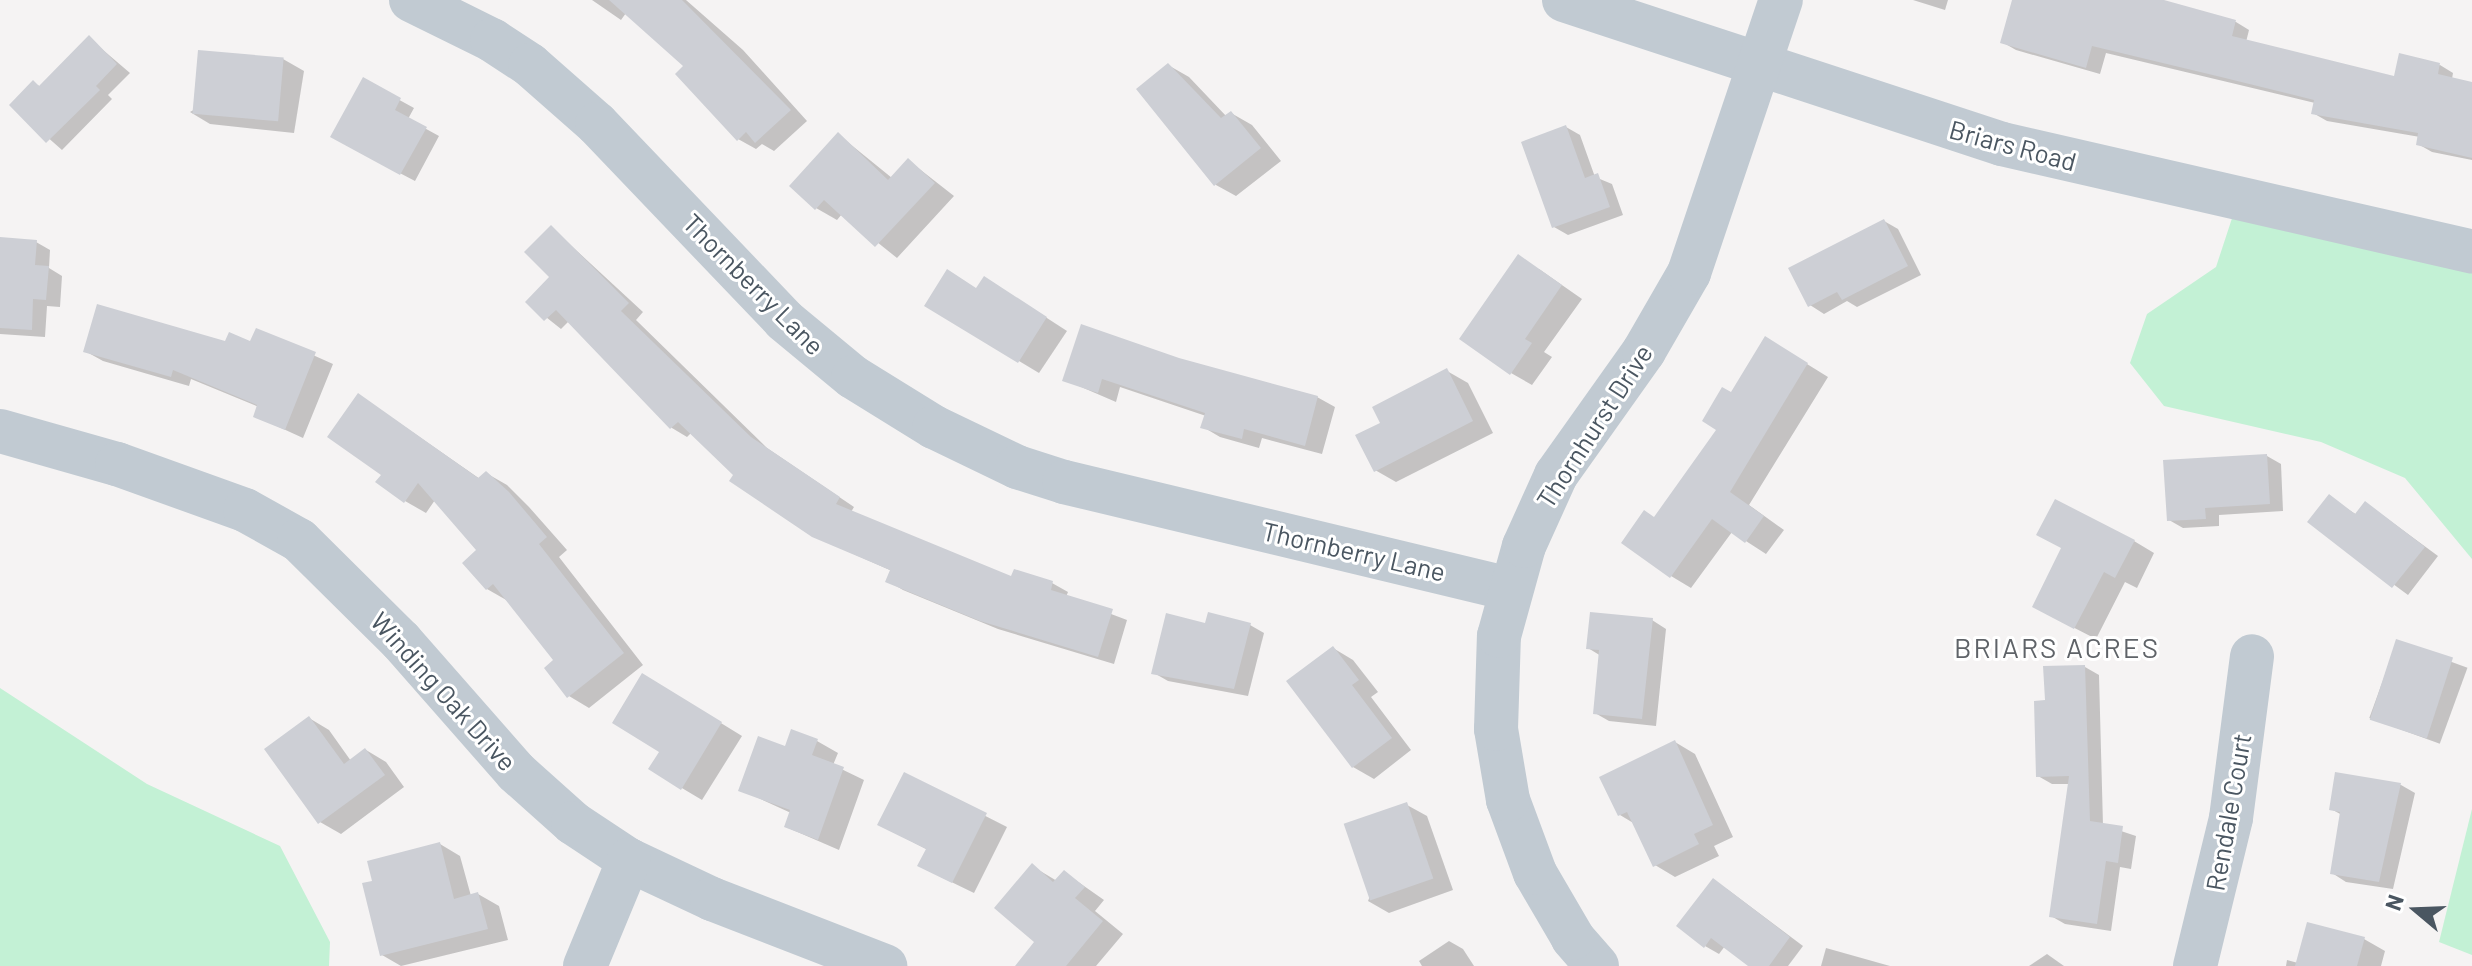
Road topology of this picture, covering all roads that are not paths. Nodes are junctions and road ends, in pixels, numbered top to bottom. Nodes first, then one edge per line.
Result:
1 (411, 0) edge
2 (1564, 0) edge
3 (1781, 0) edge
4 (1758, 67) junction
5 (2472, 252) edge
6 (0, 431) edge
7 (1511, 589) junction
8 (2252, 656) dead end
9 (629, 860) junction
10 (585, 966) edge
11 (885, 966) edge
12 (1597, 966) edge
13 (2195, 966) edge

1 - 7 street, Thornberry Lane
2 - 4 street, Briars Road
3 - 4 street, Thornhurst Drive
4 - 5 street, Briars Road
4 - 7 street, Thornhurst Drive
6 - 9 street, Winding Oak Drive
7 - 12 street, Thornhurst Drive
8 - 13 street, Rendale Court
9 - 10 street
9 - 11 street, Winding Oak Drive

